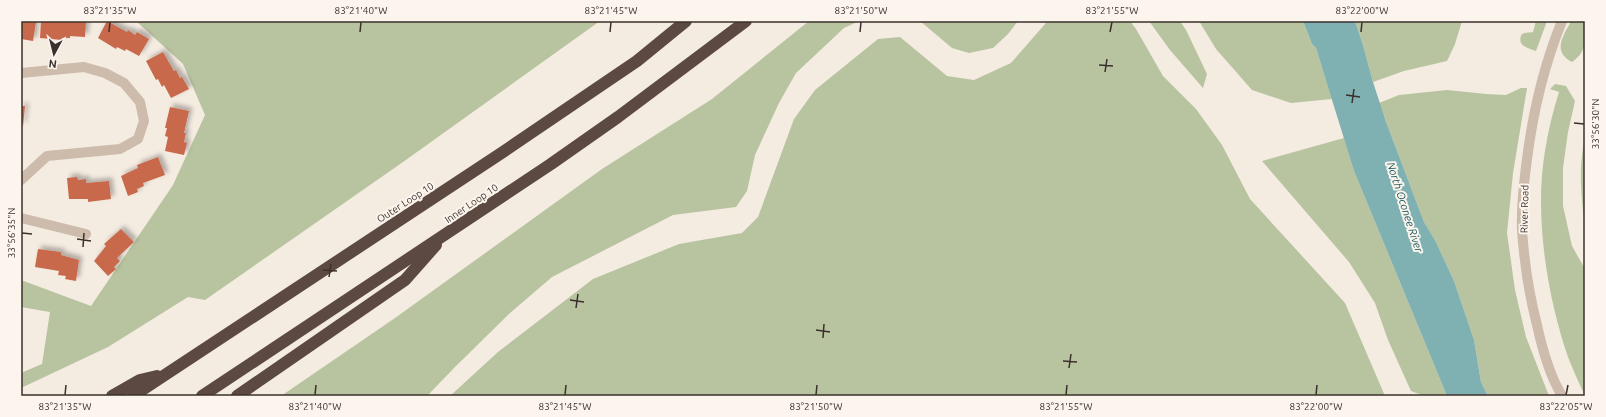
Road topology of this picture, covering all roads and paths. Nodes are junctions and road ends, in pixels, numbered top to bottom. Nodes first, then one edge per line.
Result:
1 (686, 21) edge
2 (746, 21) edge
3 (1562, 21) edge
4 (21, 73) edge
5 (21, 180) edge
6 (21, 218) edge
7 (449, 232) junction
8 (86, 234) dead end
9 (168, 372) junction
10 (112, 396) edge
11 (133, 396) edge
12 (202, 396) edge
13 (237, 396) edge
14 (1562, 396) edge

1 - 9 highway, Outer Loop 10
2 - 7 highway, Inner Loop 10
3 - 14 street, River Road
4 - 5 street
6 - 8 street
7 - 12 highway, Inner Loop 10
7 - 13 highway
9 - 10 highway
9 - 11 highway, Outer Loop 10

